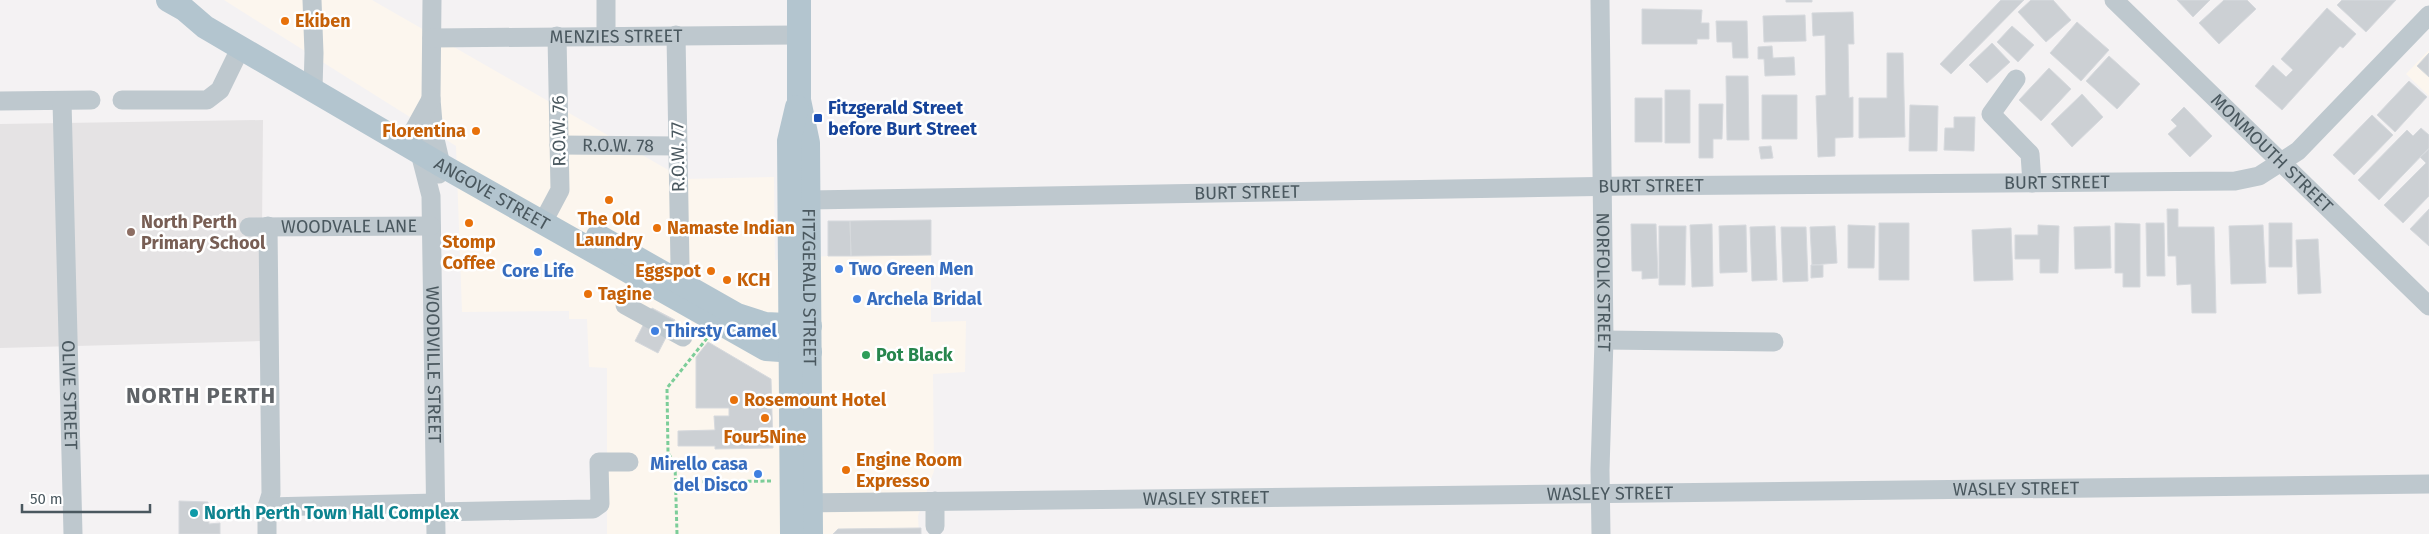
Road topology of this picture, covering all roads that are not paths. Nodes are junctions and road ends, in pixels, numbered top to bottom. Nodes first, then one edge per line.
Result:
1 (312, 0) edge
2 (432, 0) edge
3 (606, 0) edge
4 (799, 0) edge
5 (1600, 0) edge
6 (2114, 0) edge
7 (180, 3) edge
8 (2429, 16) edge
9 (798, 34) junction
10 (606, 35) junction
11 (676, 35) junction
12 (558, 36) junction
13 (432, 38) junction
14 (241, 47) junction
15 (2016, 79) dead end
16 (314, 81) junction
17 (431, 99) junction
18 (91, 100) dead end
19 (122, 100) dead end
20 (799, 100) junction
21 (0, 101) edge
22 (62, 101) junction
23 (559, 145) junction
24 (677, 146) junction
25 (427, 148) junction
26 (2280, 162) junction
27 (2032, 183) junction
28 (1603, 186) junction
29 (431, 196) junction
30 (809, 200) junction
31 (547, 216) junction
32 (431, 226) junction
33 (673, 277) junction
34 (625, 305) dead end
35 (2429, 306) edge
36 (800, 326) junction
37 (683, 337) dead end
38 (1604, 340) junction
39 (1774, 342) dead end
40 (800, 352) junction
41 (630, 462) dead end
42 (2429, 484) edge
43 (1600, 493) junction
44 (934, 501) junction
45 (801, 503) junction
46 (267, 507) junction
47 (436, 508) junction
48 (935, 526) dead end
49 (73, 534) edge
50 (267, 534) edge
51 (436, 534) edge
52 (792, 534) edge
53 (811, 534) edge
54 (1601, 534) edge

1 - 16 street
2 - 13 street, WOODVILLE STREET
3 - 10 street
4 - 9 main road, FITZGERALD STREET
5 - 28 street, NORFOLK STREET
6 - 26 street, MONMOUTH STREET
7 - 14 main road, ANGOVE STREET
7 - 16 main road, ANGOVE STREET
8 - 26 street, BURT STREET
9 - 11 street, MENZIES STREET
9 - 20 main road, FITZGERALD STREET
10 - 11 street, MENZIES STREET
10 - 12 street, MENZIES STREET
11 - 24 street, R.O.W. 77
12 - 13 street, MENZIES STREET
12 - 23 street, R.O.W. 76
13 - 17 street, WOODVILLE STREET
14 - 16 main road, ANGOVE STREET
14 - 19 street
15 - 27 street
16 - 25 main road, ANGOVE STREET
17 - 25 street, WOODVILLE STREET
17 - 25 street, WOODVILLE STREET
18 - 22 street
20 - 30 main road, FITZGERALD STREET
20 - 36 main road, FITZGERALD STREET
21 - 22 street
22 - 49 street, OLIVE STREET
23 - 24 street, R.O.W. 78
23 - 31 street, R.O.W. 76
24 - 33 street, R.O.W. 77
25 - 29 street, WOODVILLE STREET
25 - 29 street, WOODVILLE STREET
25 - 31 main road, ANGOVE STREET
26 - 27 street, BURT STREET
26 - 35 street, MONMOUTH STREET
27 - 28 street, BURT STREET
28 - 30 street, BURT STREET
28 - 38 street, NORFOLK STREET
29 - 32 street, WOODVILLE STREET
30 - 36 main road, FITZGERALD STREET
31 - 33 main road, ANGOVE STREET
31 - 40 main road, ANGOVE STREET
32 - 46 street, WOODVALE LANE
32 - 47 street, WOODVILLE STREET
33 - 36 main road, ANGOVE STREET
34 - 37 street
36 - 40 main road, FITZGERALD STREET
38 - 39 street
38 - 43 street, NORFOLK STREET
40 - 45 main road, FITZGERALD STREET
41 - 47 street
42 - 43 street, WASLEY STREET
43 - 44 street, WASLEY STREET
43 - 54 street, NORFOLK STREET
44 - 45 street, WASLEY STREET
44 - 48 street
45 - 52 main road, FITZGERALD STREET
45 - 53 main road, FITZGERALD STREET
46 - 47 street
46 - 50 street, WOODVALE LANE
47 - 51 street, WOODVILLE STREET

